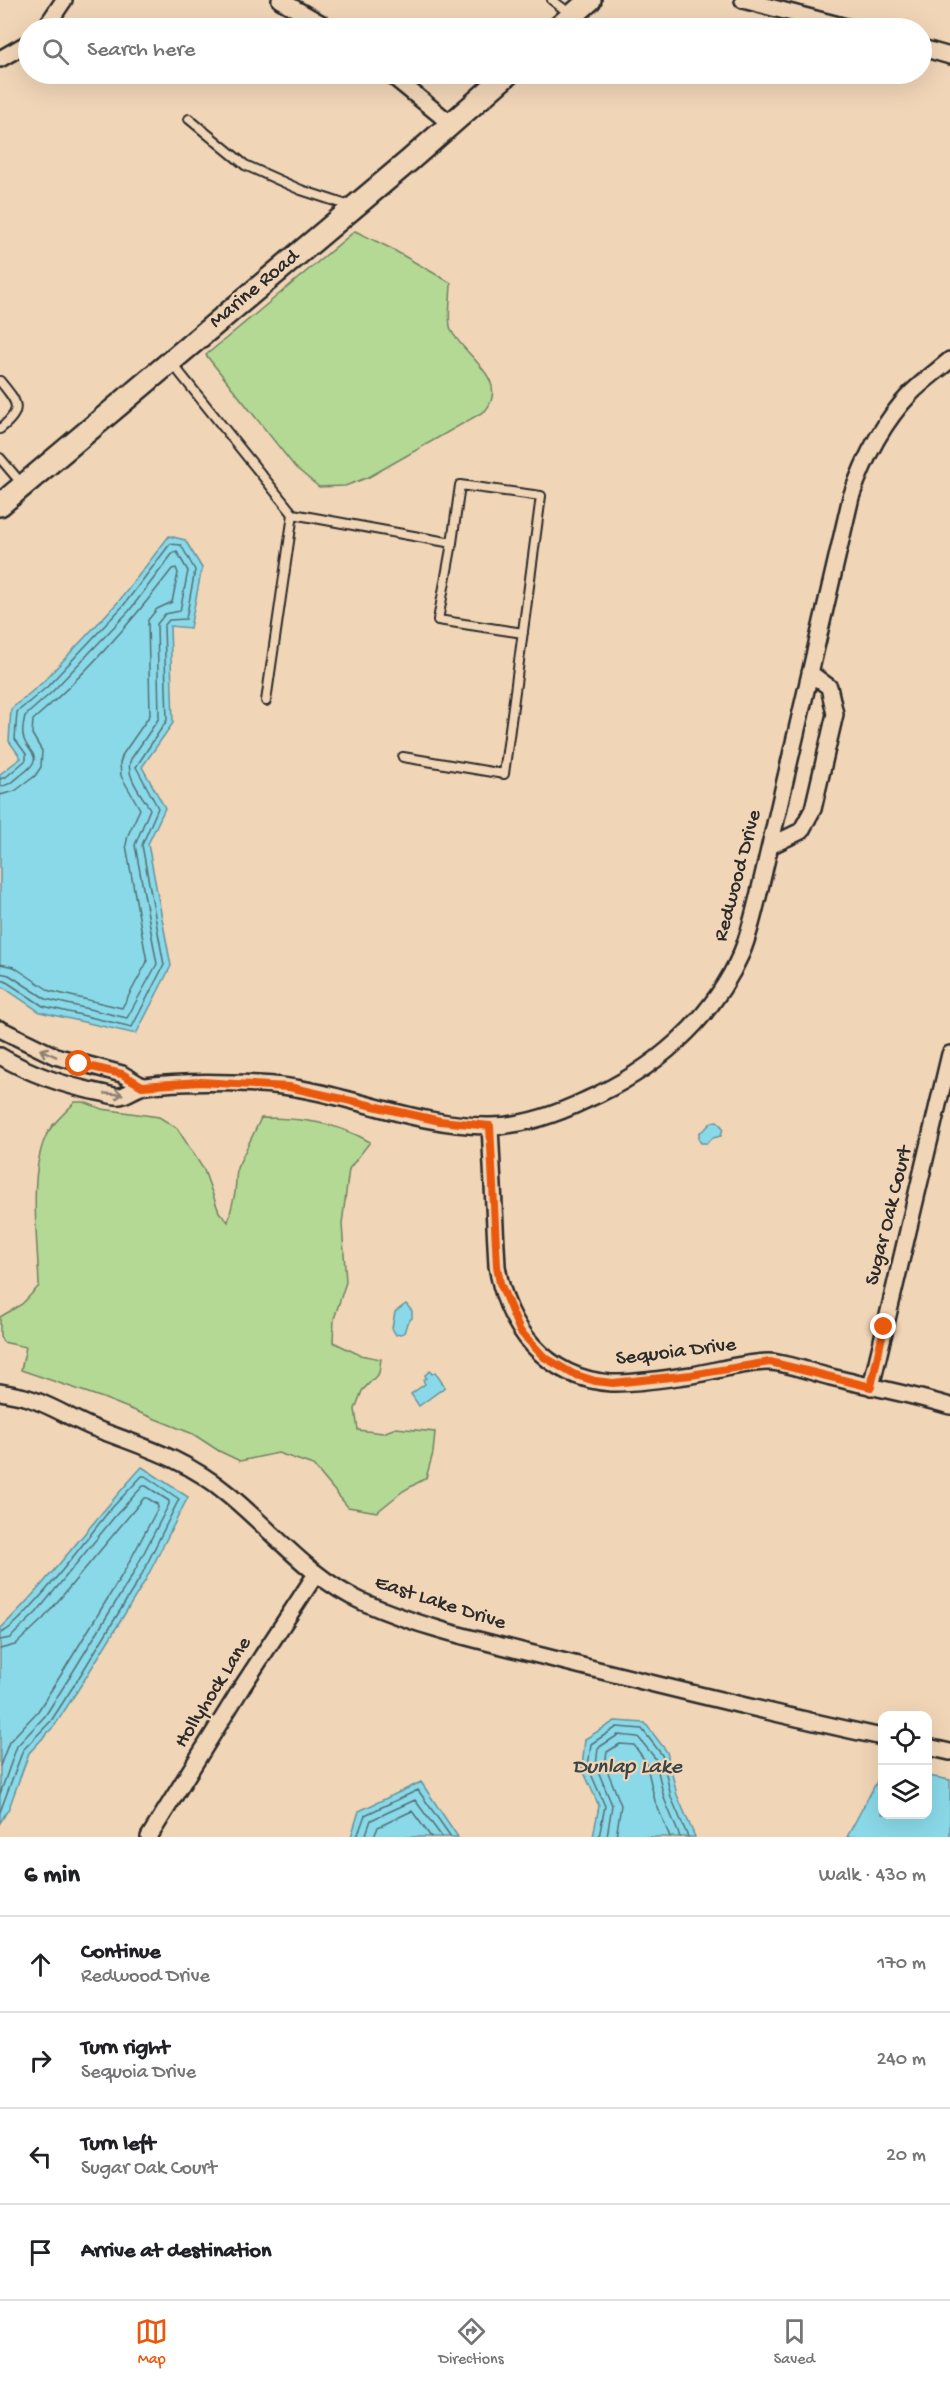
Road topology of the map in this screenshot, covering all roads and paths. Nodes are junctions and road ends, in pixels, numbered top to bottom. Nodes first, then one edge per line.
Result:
1 (64, 0) edge
2 (279, 0) edge
3 (552, 0) edge
4 (590, 0) edge
5 (743, 0) edge
6 (52, 18) edge
7 (311, 18) edge
8 (563, 18) edge
9 (570, 18) edge
10 (812, 18) edge
11 (18, 49) edge
12 (932, 51) edge
13 (950, 56) edge
14 (0, 59) edge
15 (402, 84) edge
16 (497, 84) edge
17 (189, 119) dead end
18 (451, 124) junction
19 (354, 207) junction
20 (170, 361) junction
21 (949, 364) edge
22 (0, 381) edge
23 (0, 429) edge
24 (0, 458) edge
25 (23, 485) junction
26 (0, 505) edge
27 (293, 514) junction
28 (452, 543) junction
29 (523, 633) junction
30 (810, 673) junction
31 (266, 700) dead end
32 (403, 758) dead end
33 (770, 846) junction
34 (0, 1029) edge
35 (950, 1054) edge
36 (0, 1056) edge
37 (142, 1086) junction
38 (490, 1126) junction
39 (871, 1387) junction
40 (0, 1392) edge
41 (950, 1406) edge
42 (316, 1574) junction
43 (878, 1736) edge
44 (932, 1748) edge
45 (950, 1752) edge
46 (149, 1837) edge

1 - 6 street
2 - 7 street
3 - 8 lane
4 - 9 main road
5 - 10 street
11 - 14 street
12 - 13 street
15 - 18 street
16 - 18 main road, Marine Road
17 - 19 lane
18 - 19 main road, Marine Road
19 - 20 main road, Marine Road
20 - 25 main road, Marine Road
20 - 27 lane
21 - 30 street, Redwood Drive
22 - 23 lane
24 - 25 lane
25 - 26 main road, Marine Road
27 - 28 lane
27 - 31 lane
28 - 29 lane
28 - 29 lane
29 - 32 lane
30 - 33 street, Redwood Drive
30 - 33 street
33 - 38 street, Redwood Drive
37 -> 34 street
35 - 39 street, Sugar Oak Court
36 -> 37 street, Redwood Drive
37 - 38 street, Redwood Drive
38 - 39 street, Sequoia Drive
39 - 41 street, Sequoia Drive
40 - 42 street, East Lake Drive
42 - 43 street, East Lake Drive
42 - 46 street, Hollyhock Lane
44 - 45 street

